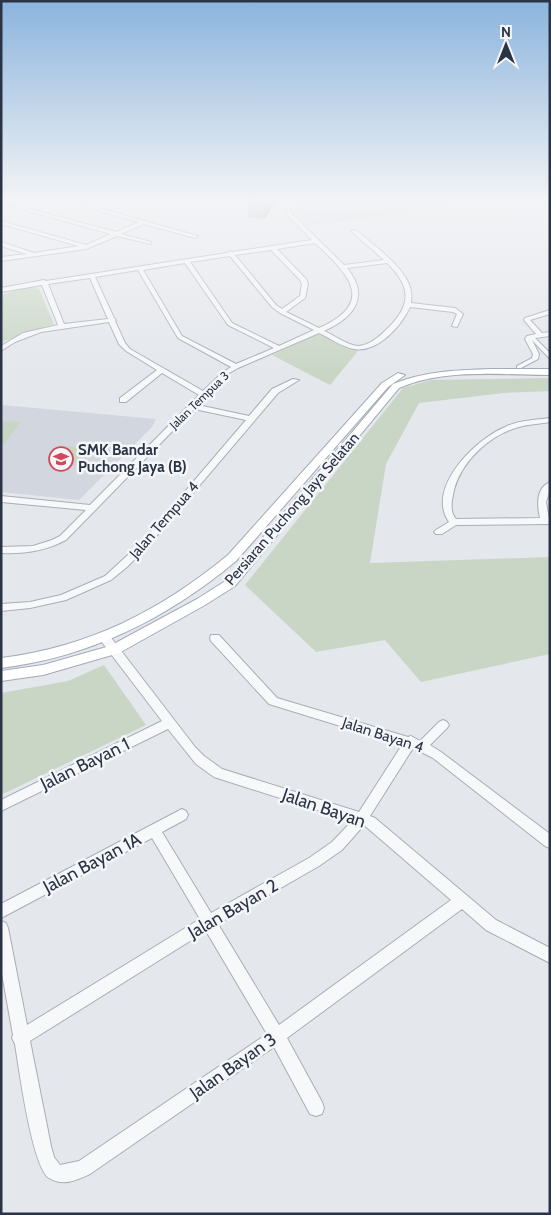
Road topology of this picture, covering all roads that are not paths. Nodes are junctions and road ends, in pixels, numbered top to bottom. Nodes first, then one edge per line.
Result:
1 (21, 257) edge
2 (210, 257) edge
3 (233, 257) edge
4 (281, 257) edge
5 (334, 257) edge
6 (383, 257) edge
7 (1, 259) edge
8 (186, 261) junction
9 (388, 261) junction
10 (345, 267) junction
11 (140, 269) junction
12 (92, 276) junction
13 (44, 282) junction
14 (1, 290) edge
15 (409, 305) junction
16 (282, 312) junction
17 (550, 312) edge
18 (113, 320) junction
19 (455, 326) dead end
20 (62, 327) junction
21 (318, 331) junction
22 (550, 334) edge
23 (537, 336) junction
24 (279, 348) junction
25 (1, 349) edge
26 (550, 357) edge
27 (236, 366) junction
28 (550, 366) edge
29 (519, 368) junction
30 (161, 370) junction
31 (550, 372) edge
32 (294, 380) dead end
33 (204, 395) junction
34 (123, 400) dead end
35 (193, 406) junction
36 (251, 419) junction
37 (550, 420) edge
38 (550, 484) edge
39 (1, 499) edge
40 (92, 508) junction
41 (547, 521) edge
42 (454, 522) junction
43 (439, 532) dead end
44 (1, 550) edge
45 (1, 608) edge
46 (105, 638) junction
47 (215, 638) dead end
48 (114, 650) junction
49 (1, 663) edge
50 (1, 676) edge
51 (169, 722) junction
52 (443, 725) dead end
53 (416, 744) junction
54 (1, 806) edge
55 (182, 815) dead end
56 (362, 818) junction
57 (154, 830) junction
58 (550, 842) edge
59 (463, 900) junction
60 (1, 911) edge
61 (208, 922) junction
62 (1, 928) edge
63 (550, 956) edge
64 (277, 1036) junction
65 (20, 1038) junction
66 (316, 1108) dead end

1 - 7 street
2 - 8 street
3 - 16 street
4 - 16 street
5 - 10 street, Jalan Tempua 3
6 - 9 street
8 - 11 street
8 - 24 street
9 - 10 street
9 - 15 street
10 - 21 street, Jalan Tempua 3
11 - 12 street
11 - 27 street
12 - 13 street
12 - 18 street
13 - 14 street
13 - 20 street
15 - 19 street
15 - 21 street
16 - 21 street
17 - 23 street
18 - 20 street
18 - 30 street
20 - 25 street
21 - 24 street, Jalan Tempua 3
22 - 23 street
23 - 26 street
23 - 29 street
24 - 27 street, Jalan Tempua 3
27 - 33 street, Jalan Tempua 3
28 - 29 main road, Persiaran Puchong Jaya Selatan
29 - 46 main road, Persiaran Puchong Jaya Selatan
30 - 33 street
30 - 34 street
31 - 48 main road, Persiaran Puchong Jaya Selatan
32 - 36 street, Jalan Tempua 4
33 - 35 street, Jalan Tempua 3
35 - 36 street
35 - 40 street, Jalan Tempua 3
36 - 45 street, Jalan Tempua 4
37 - 42 street
38 - 41 street
39 - 40 street
40 - 44 street, Jalan Tempua 3
41 - 42 street
42 - 43 street
46 - 48 street, Jalan Bayan
46 - 49 main road, Persiaran Puchong Jaya Selatan
47 - 53 street, Jalan Bayan 4
48 - 50 main road, Persiaran Puchong Jaya Selatan
48 - 51 street, Jalan Bayan
51 - 54 street, Jalan Bayan 1
51 - 56 street, Jalan Bayan
52 - 53 street, Jalan Bayan 2
53 - 56 street, Jalan Bayan 2
53 - 58 street, Jalan Bayan 4
55 - 57 street, Jalan Bayan 1A
56 - 59 street, Jalan Bayan
56 - 61 street, Jalan Bayan 2
57 - 60 street, Jalan Bayan 1A
57 - 61 street
59 - 63 street, Jalan Bayan
59 - 64 street, Jalan Bayan 3
61 - 64 street
61 - 65 street, Jalan Bayan 2
62 - 65 street
64 - 65 street, Jalan Bayan 3
64 - 66 street

